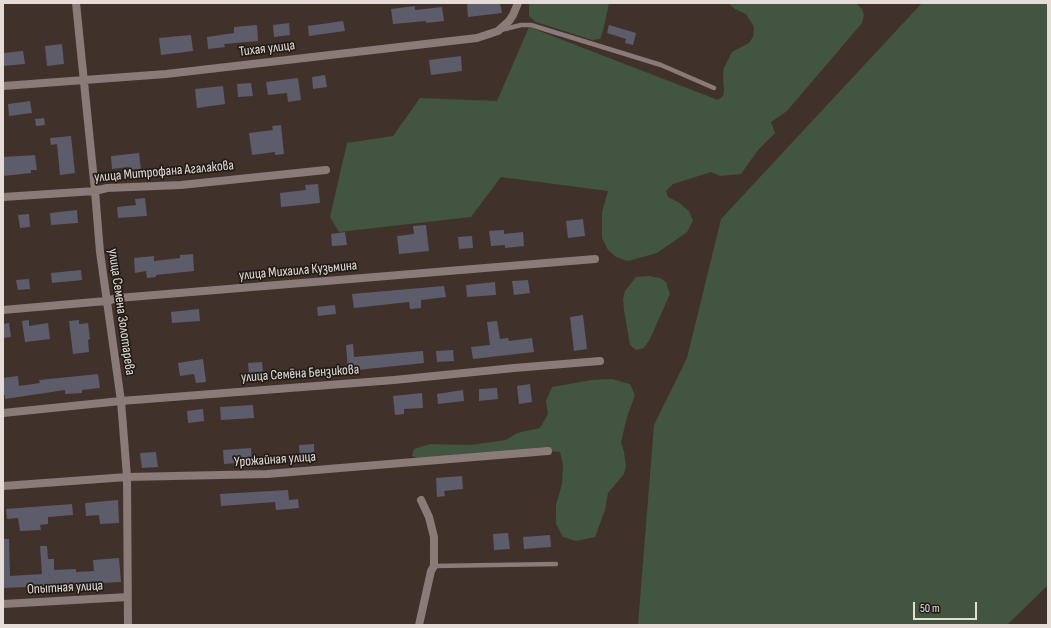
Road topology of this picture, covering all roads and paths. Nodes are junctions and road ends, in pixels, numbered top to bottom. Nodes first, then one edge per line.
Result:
1 (76, 3) edge
2 (518, 3) edge
3 (498, 31) junction
4 (84, 80) junction
5 (3, 86) edge
6 (714, 88) dead end
7 (326, 170) dead end
8 (95, 191) junction
9 (3, 198) edge
10 (595, 259) dead end
11 (106, 301) junction
12 (3, 310) edge
13 (600, 361) dead end
14 (120, 401) junction
15 (3, 413) edge
16 (548, 451) dead end
17 (127, 477) junction
18 (3, 486) edge
19 (421, 500) dead end
20 (556, 564) dead end
21 (434, 566) junction
22 (128, 597) junction
23 (3, 604) edge
24 (128, 625) edge
25 (419, 625) edge

1 - 4 street, улица Семена Золотарева
2 - 3 street, Тихая улица
3 - 4 street, Тихая улица
3 - 6 lane
4 - 5 street, Тихая улица
4 - 8 street, улица Семена Золотарева
7 - 8 street, улица Митрофана Агалакова
8 - 9 street, улица Митрофана Агалакова
8 - 11 street, улица Семена Золотарева
10 - 11 street, улица Михаила Кузьмина
11 - 12 street, улица Михаила Кузьмина
11 - 14 street, улица Семена Золотарева
13 - 14 street, улица Семёна Бензикова
14 - 15 street, улица Семёна Бензикова
14 - 17 street, улица Семена Золотарева
16 - 17 street, Урожайная улица
17 - 18 street, Урожайная улица
17 - 22 street, улица Семена Золотарева
19 - 21 street
20 - 21 lane
21 - 25 street
22 - 23 street, Опытная улица
22 - 24 street, улица Семена Золотарева

